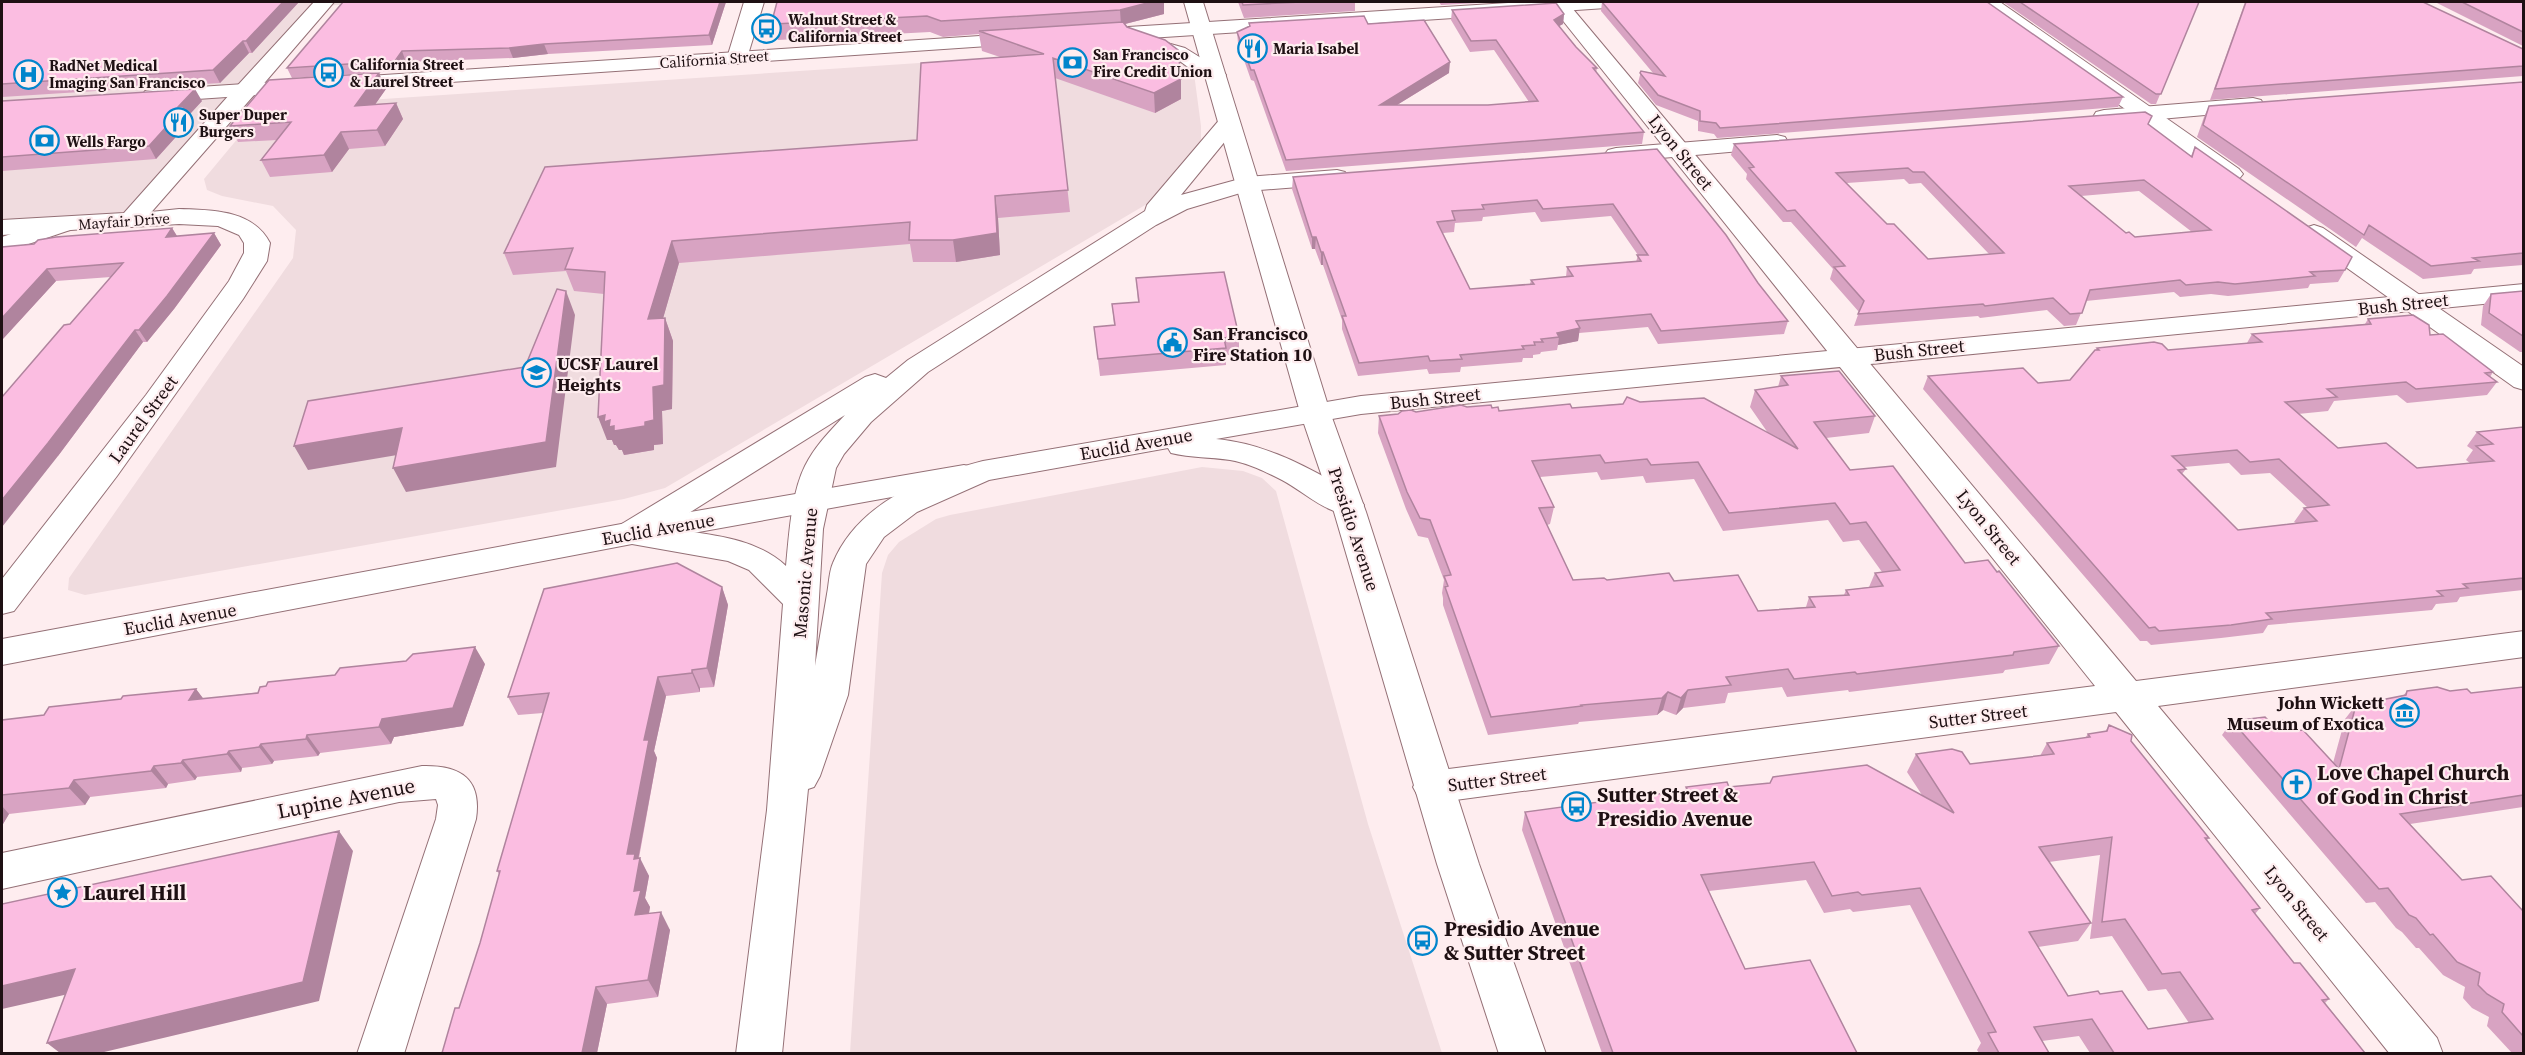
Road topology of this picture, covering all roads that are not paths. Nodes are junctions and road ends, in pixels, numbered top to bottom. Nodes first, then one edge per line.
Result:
1 (324, 2) edge
2 (754, 2) edge
3 (1193, 2) edge
4 (1606, 2) edge
5 (1988, 2) edge
6 (1558, 3) edge
7 (1201, 28) junction
8 (1105, 34) junction
9 (1080, 36) edge
10 (1045, 38) edge
11 (737, 58) junction
12 (1215, 75) junction
13 (246, 90) junction
14 (130, 98) edge
15 (2276, 104) edge
16 (2146, 114) junction
17 (2082, 119) edge
18 (1229, 123) junction
19 (1799, 141) edge
20 (1679, 150) junction
21 (1590, 157) edge
22 (1353, 175) edge
23 (1247, 184) junction
24 (2245, 184) edge
25 (2294, 219) edge
26 (131, 220) junction
27 (1147, 220) junction
28 (61, 225) junction
29 (245, 227) joint
30 (2, 228) edge
31 (2, 245) edge
32 (2523, 292) edge
33 (2413, 303) junction
34 (1849, 357) junction
35 (918, 366) junction
36 (2523, 381) edge
37 (1315, 412) junction
38 (1141, 442) junction
39 (983, 471) junction
40 (811, 502) junction
41 (1348, 505) junction
42 (632, 533) junction
43 (800, 599) junction
44 (2, 602) edge
45 (2523, 644) edge
46 (2, 652) edge
47 (2127, 696) junction
48 (1433, 787) junction
49 (787, 810) junction
50 (2, 871) edge
51 (379, 1053) edge
52 (759, 1053) edge
53 (1523, 1053) edge
54 (2420, 1053) edge

1 - 13 street
2 - 11 street
3 - 7 street, Presidio Avenue
4 - 6 street
5 - 16 street
6 - 7 street
6 - 20 street, Lyon Street
7 - 8 street
7 - 12 street, Presidio Avenue
8 - 9 street
8 - 12 street
10 - 11 street, California Street
11 - 13 street, California Street
12 - 18 street, Presidio Avenue
13 - 14 street, California Street
13 - 26 street
15 - 16 street
16 - 17 street
16 - 24 street
18 - 23 street, Presidio Avenue
18 - 27 street
19 - 20 street
20 - 21 street
20 - 34 street, Lyon Street
22 - 23 street, Masonic Avenue
23 - 27 street, Masonic Avenue
23 - 37 street, Presidio Avenue
25 - 33 street
26 - 28 street, Mayfair Drive
26 - 29 street, Mayfair Drive
27 - 35 street, Masonic Avenue
28 - 30 street, Mayfair Drive
28 - 31 street
29 - 44 street, Laurel Street
32 - 33 street, Bush Street
33 - 34 street, Bush Street
33 - 36 street
34 - 37 street, Bush Street
34 - 47 street, Lyon Street
35 - 40 street, Masonic Avenue
35 - 42 street
37 - 38 street, Euclid Avenue
37 - 41 street, Presidio Avenue
38 - 39 street, Euclid Avenue
38 - 41 street
39 - 40 street, Euclid Avenue
39 - 49 street
40 - 42 street, Euclid Avenue
40 - 43 street, Masonic Avenue
41 - 48 street, Presidio Avenue
42 - 43 street
42 - 46 street, Euclid Avenue
43 - 49 street, Masonic Avenue
45 - 47 street, Sutter Street
47 - 48 street, Sutter Street
47 - 54 street, Lyon Street
48 - 53 street, Presidio Avenue
49 - 52 street, Masonic Avenue
50 - 51 street, Lupine Avenue

